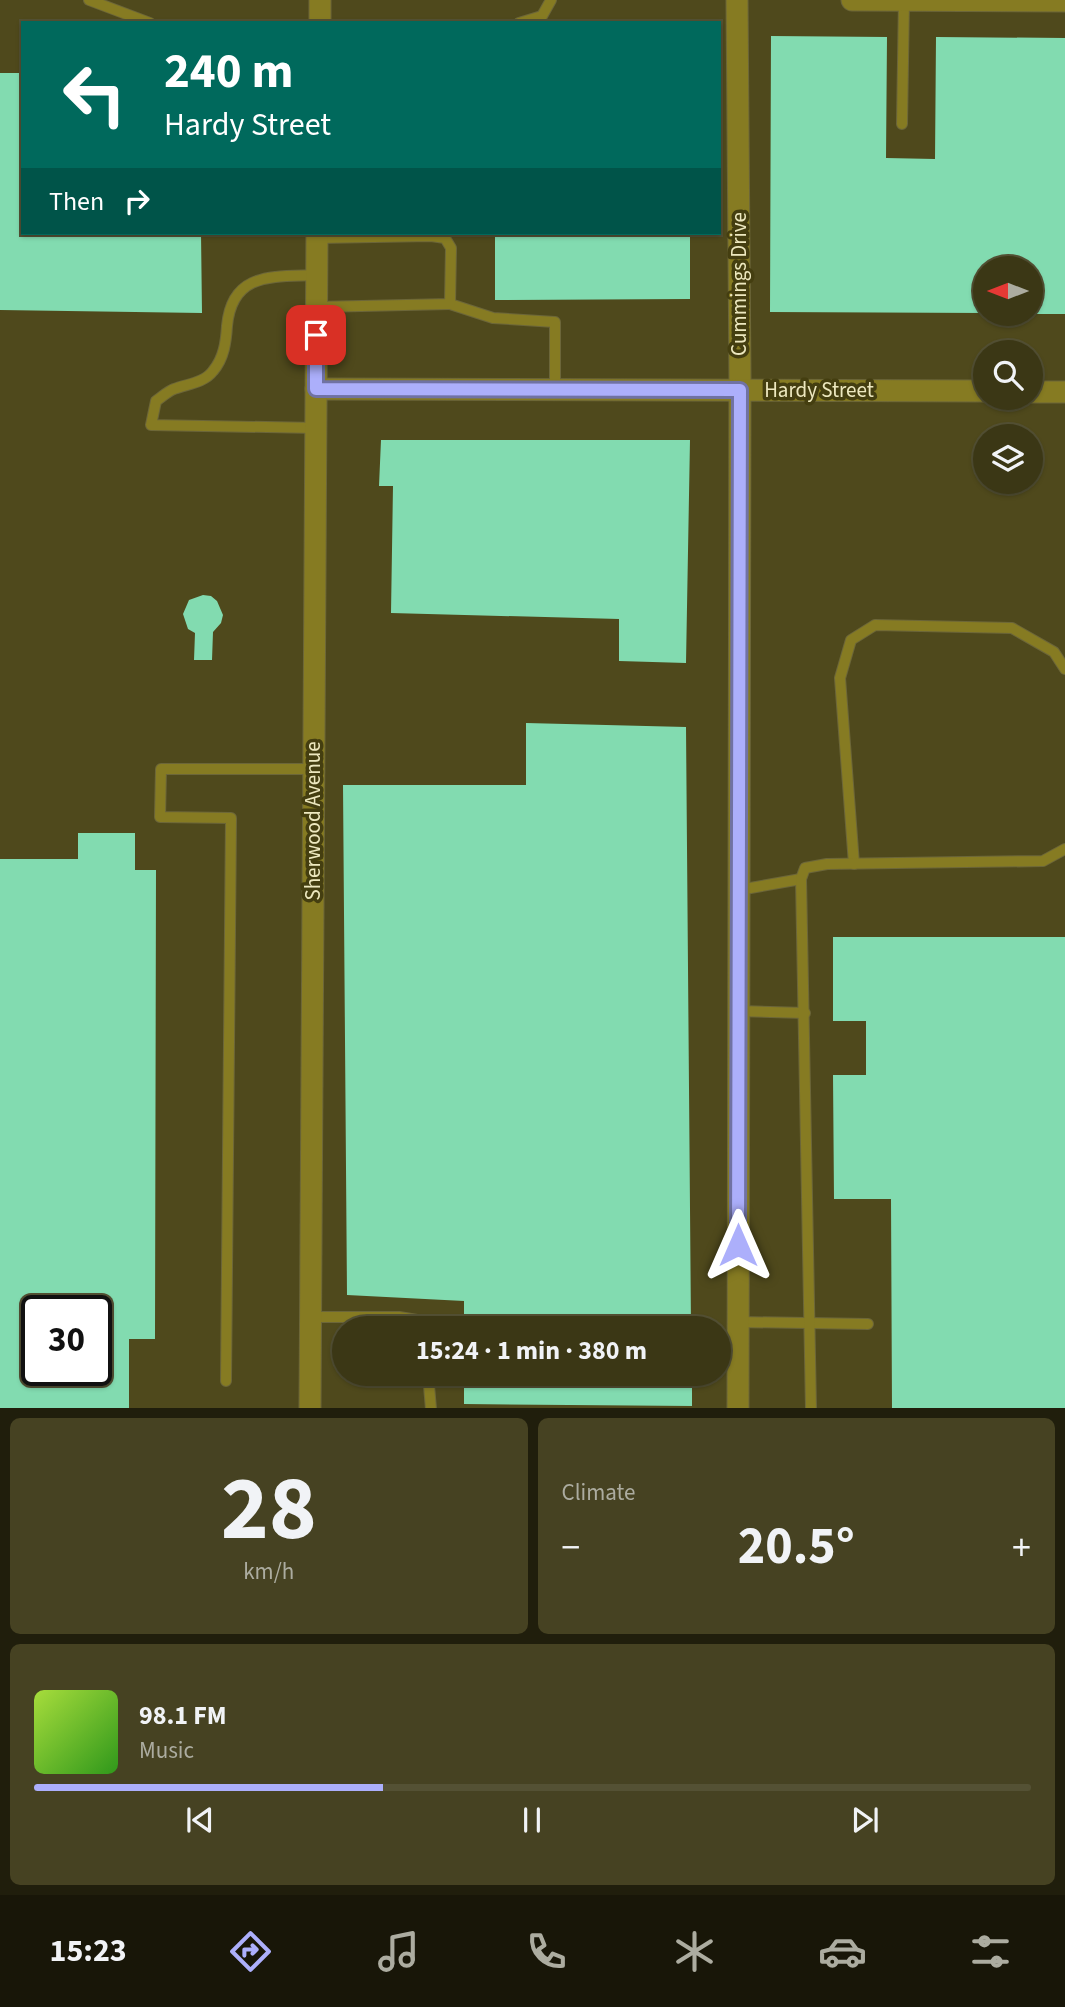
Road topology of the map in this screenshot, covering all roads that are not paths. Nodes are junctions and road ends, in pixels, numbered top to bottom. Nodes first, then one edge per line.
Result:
1 (89, 0) edge
2 (320, 0) edge
3 (551, 0) edge
4 (737, 0) edge
5 (852, 0) edge
6 (904, 0) edge
7 (1065, 1) edge
8 (145, 21) edge
9 (320, 21) edge
10 (526, 21) edge
11 (902, 124) dead end
12 (317, 235) edge
13 (317, 275) junction
14 (450, 304) junction
15 (317, 307) junction
16 (316, 389) junction
17 (555, 390) junction
18 (740, 390) junction
19 (973, 391) edge
20 (1043, 392) edge
21 (1065, 392) edge
22 (316, 428) junction
23 (1065, 669) edge
24 (313, 769) junction
25 (1065, 849) edge
26 (854, 864) junction
27 (801, 879) junction
28 (739, 890) junction
29 (738, 1011) junction
30 (804, 1013) junction
31 (310, 1317) junction
32 (332, 1317) edge
33 (738, 1322) junction
34 (809, 1322) junction
35 (868, 1324) dead end
36 (226, 1381) dead end
37 (429, 1386) edge
38 (310, 1408) edge
39 (431, 1408) edge
40 (738, 1408) edge
41 (810, 1408) edge

1 - 8 lane
2 - 9 street
3 - 10 lane
4 - 18 street, Cummings Drive
5 - 6 street
6 - 7 street
6 - 11 lane
12 - 13 street, Sherwood Avenue
12 - 14 lane
13 - 15 street, Sherwood Avenue
13 - 22 lane
14 - 15 lane
14 - 17 lane
15 - 16 street, Sherwood Avenue
16 - 17 street, Hardy Street
16 - 22 street, Sherwood Avenue
17 - 18 street, Hardy Street
18 - 19 street, Hardy Street
18 - 28 street, Cummings Drive
20 - 21 street
22 - 24 street, Sherwood Avenue
23 - 26 lane
24 - 31 street, Sherwood Avenue
24 - 36 lane
25 - 26 lane
26 - 27 lane
27 - 28 lane
27 - 30 lane
28 - 29 street, Cummings Drive
29 - 30 lane
29 - 33 street, Cummings Drive
30 - 34 lane
31 - 32 lane
31 - 38 street, Sherwood Avenue
33 - 34 lane
33 - 40 street, Cummings Drive
34 - 35 lane
34 - 41 lane
37 - 39 lane

